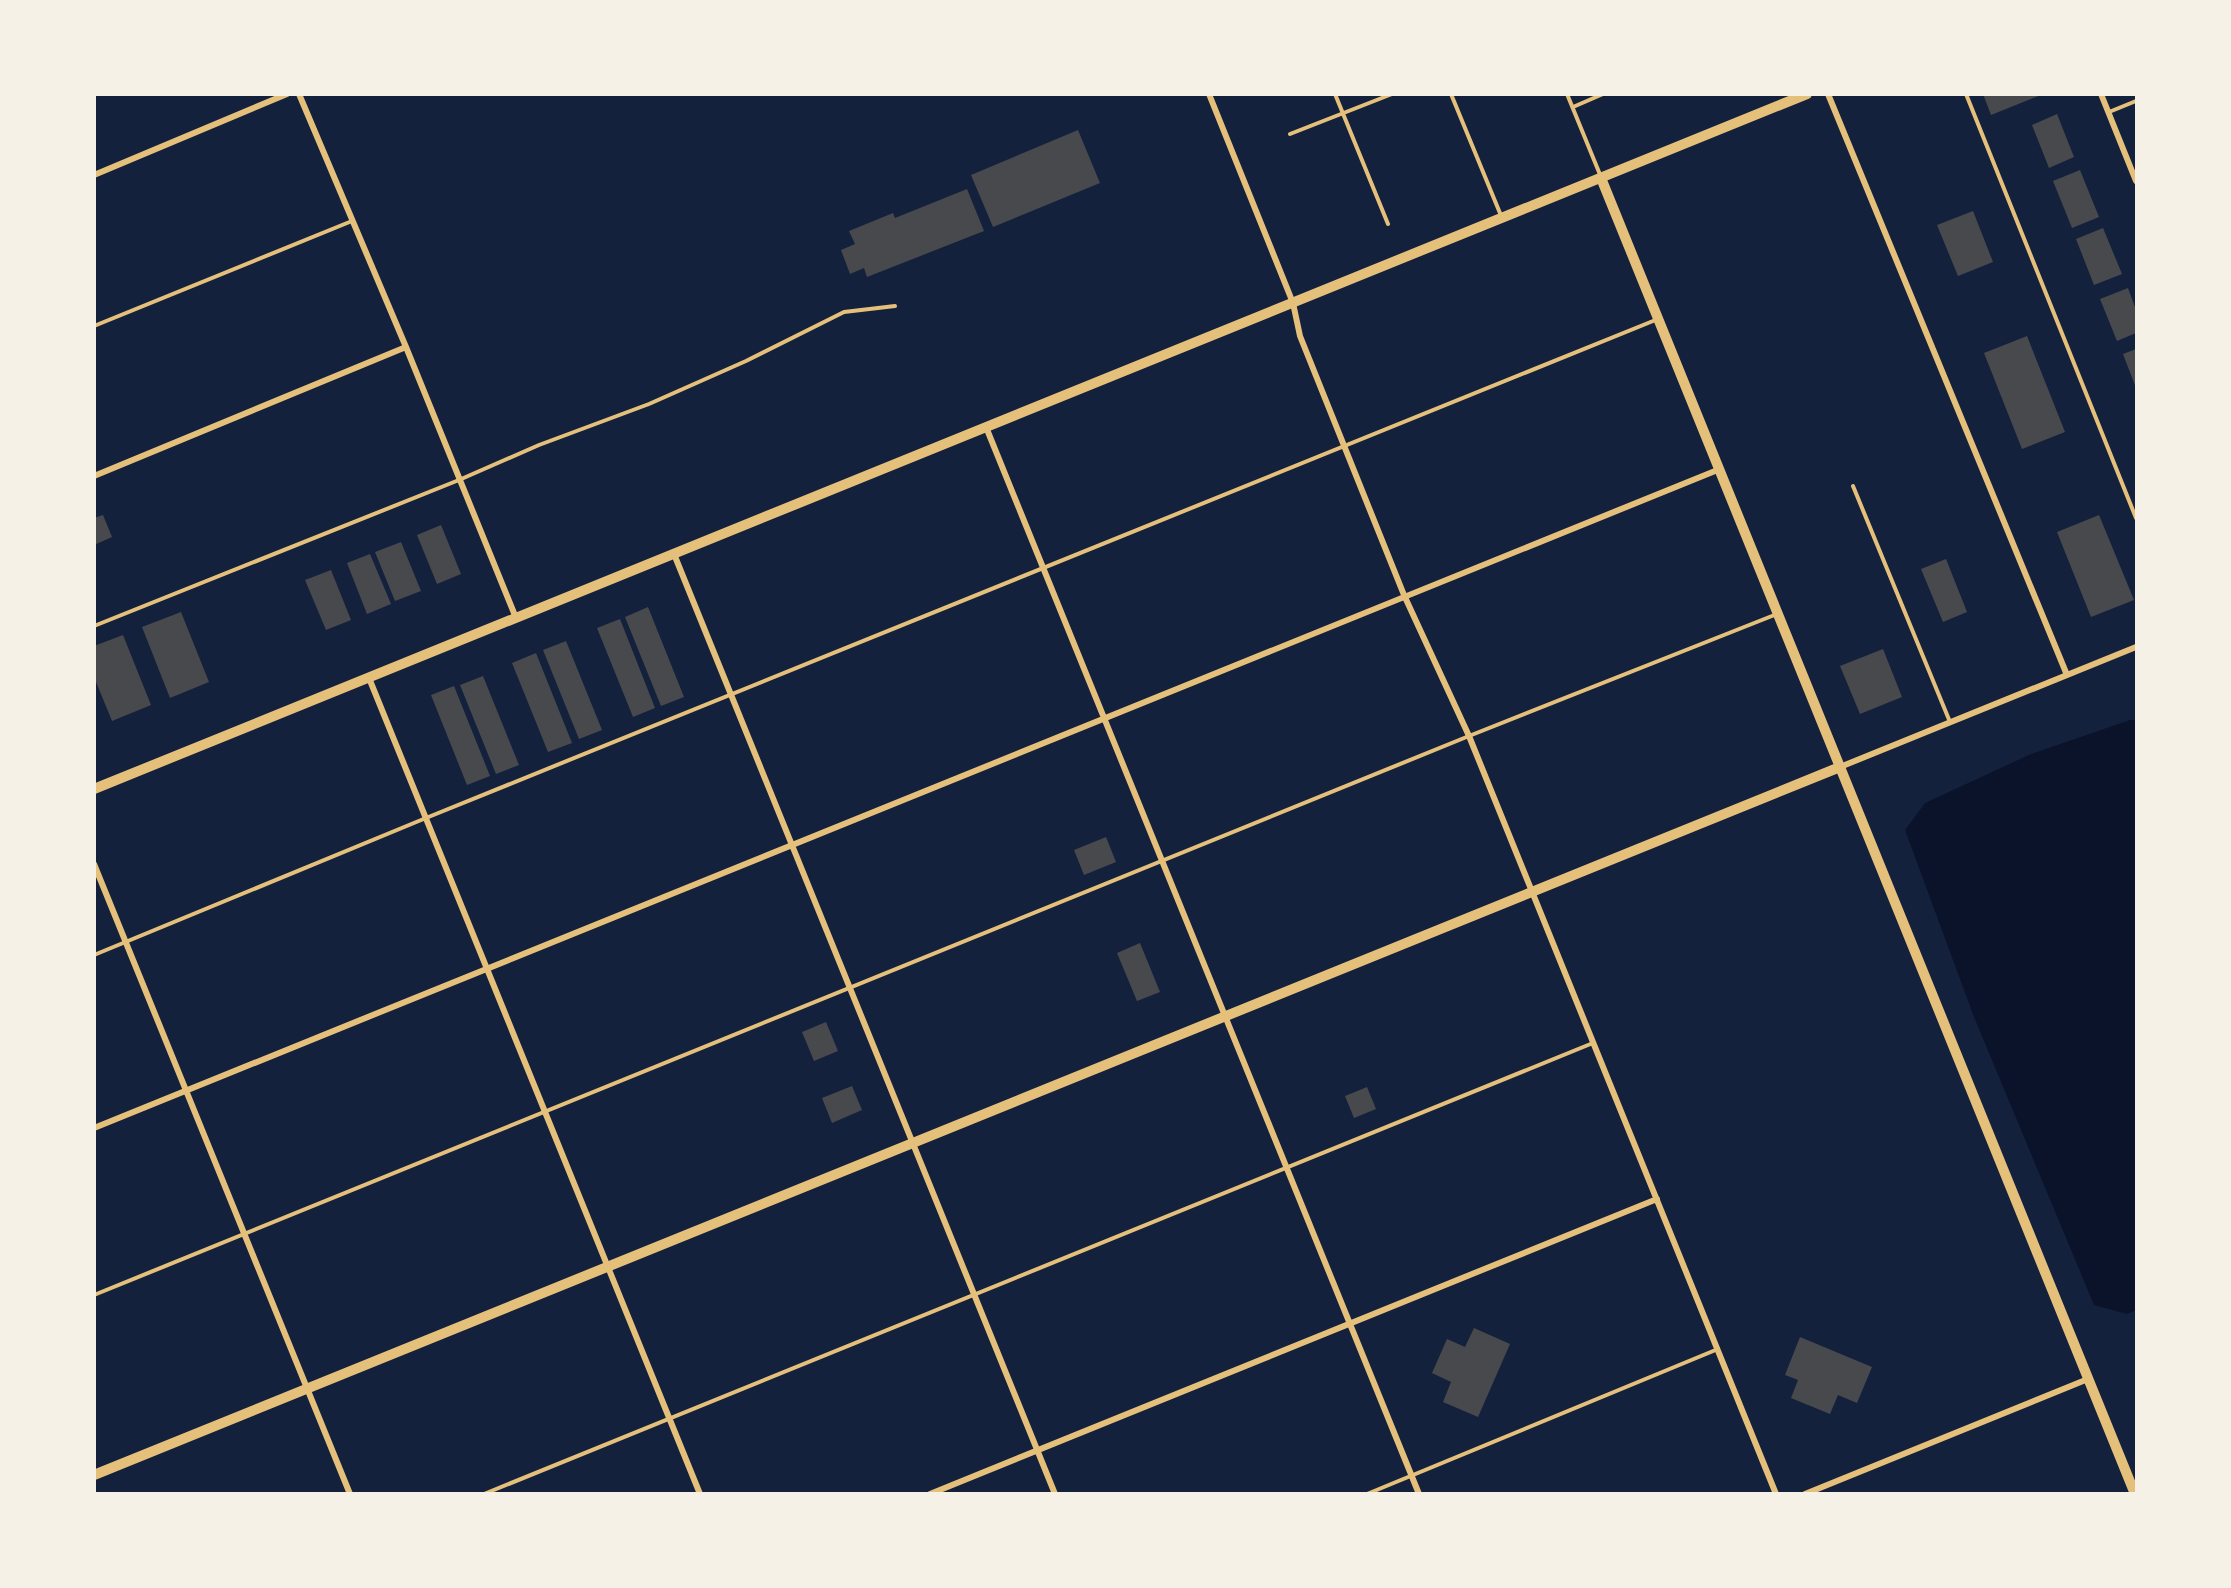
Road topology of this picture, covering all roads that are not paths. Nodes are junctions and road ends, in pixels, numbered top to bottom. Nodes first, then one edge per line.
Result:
1 (287, 94) edge
2 (299, 94) edge
3 (1209, 94) edge
4 (1335, 94) edge
5 (1392, 94) edge
6 (1451, 94) edge
7 (1567, 94) edge
8 (1603, 94) edge
9 (1807, 94) edge
10 (1828, 94) edge
11 (1966, 94) edge
12 (2101, 94) edge
13 (2136, 101) edge
14 (1573, 107) junction
15 (2108, 113) junction
16 (1343, 114) junction
17 (1290, 134) dead end
18 (94, 175) edge
19 (1601, 178) junction
20 (2136, 181) edge
21 (1502, 218) junction
22 (352, 221) junction
23 (1388, 224) dead end
24 (1293, 303) junction
25 (895, 306) dead end
26 (1659, 319) junction
27 (94, 326) edge
28 (406, 347) junction
29 (986, 427) junction
30 (1344, 446) junction
31 (1720, 469) junction
32 (94, 476) edge
33 (459, 480) junction
34 (1853, 486) dead end
35 (2136, 518) edge
36 (674, 554) junction
37 (1044, 570) junction
38 (1404, 595) junction
39 (1778, 613) junction
40 (516, 618) junction
41 (94, 626) edge
42 (2136, 647) edge
43 (2067, 675) junction
44 (369, 678) junction
45 (731, 696) junction
46 (1104, 719) junction
47 (1950, 723) junction
48 (1469, 736) junction
49 (1840, 767) junction
50 (94, 789) edge
51 (426, 818) junction
52 (792, 845) junction
53 (1162, 862) junction
54 (94, 864) edge
55 (1532, 892) junction
56 (126, 942) junction
57 (94, 955) edge
58 (487, 969) junction
59 (850, 989) junction
60 (1225, 1016) junction
61 (1594, 1043) junction
62 (186, 1091) junction
63 (545, 1113) junction
64 (94, 1128) edge
65 (913, 1143) junction
66 (1287, 1167) junction
67 (1657, 1199) junction
68 (244, 1234) junction
69 (608, 1267) junction
70 (974, 1294) junction
71 (94, 1295) edge
72 (1350, 1323) junction
73 (1718, 1349) junction
74 (2088, 1378) junction
75 (307, 1389) junction
76 (669, 1418) junction
77 (1037, 1450) junction
78 (94, 1475) edge
79 (1411, 1475) junction
80 (350, 1494) edge
81 (484, 1494) edge
82 (699, 1494) edge
83 (930, 1494) edge
84 (1055, 1494) edge
85 (1367, 1494) edge
86 (1419, 1494) edge
87 (1776, 1494) edge
88 (1804, 1494) edge
89 (2135, 1494) edge

1 - 18 street
2 - 22 street
3 - 24 street
4 - 16 lane
5 - 16 lane
6 - 21 lane
7 - 14 lane
8 - 14 lane
9 - 19 street
10 - 43 street
11 - 35 lane
12 - 15 street
13 - 15 lane
14 - 19 lane
15 - 20 street
16 - 17 lane
16 - 23 lane
19 - 21 street
19 - 26 street
21 - 24 street
22 - 27 lane
22 - 28 street
24 - 29 street
24 - 30 street
25 - 33 lane
26 - 30 lane
26 - 31 street
28 - 32 street
28 - 33 street
29 - 36 street
29 - 37 street
30 - 37 lane
30 - 38 street
31 - 38 street
31 - 39 street
33 - 40 street
33 - 41 lane
34 - 47 lane
36 - 40 street
36 - 45 street
37 - 45 lane
37 - 46 street
38 - 46 street
38 - 48 street
39 - 48 lane
39 - 49 street
40 - 44 street
42 - 43 street
43 - 47 street
44 - 50 street
44 - 51 street
45 - 51 lane
45 - 52 street
46 - 52 street
46 - 53 street
47 - 49 street
48 - 53 lane
48 - 55 street
49 - 55 street
49 - 74 street
51 - 56 lane
51 - 58 street
52 - 58 street
52 - 59 street
53 - 59 lane
53 - 60 street
54 - 56 street
55 - 60 street
55 - 61 street
56 - 57 lane
56 - 62 street
58 - 62 street
58 - 63 street
59 - 63 lane
59 - 65 street
60 - 65 street
60 - 66 street
61 - 66 lane
61 - 67 street
62 - 64 street
62 - 68 street
63 - 68 lane
63 - 69 street
65 - 69 street
65 - 70 street
66 - 70 lane
66 - 72 street
67 - 72 street
67 - 73 street
68 - 71 lane
68 - 75 street
69 - 75 street
69 - 76 street
70 - 76 lane
70 - 77 street
72 - 77 street
72 - 79 street
73 - 79 lane
73 - 87 street
74 - 88 street
74 - 89 street
75 - 78 street
75 - 80 street
76 - 81 lane
76 - 82 street
77 - 83 street
77 - 84 street
79 - 85 lane
79 - 86 street

